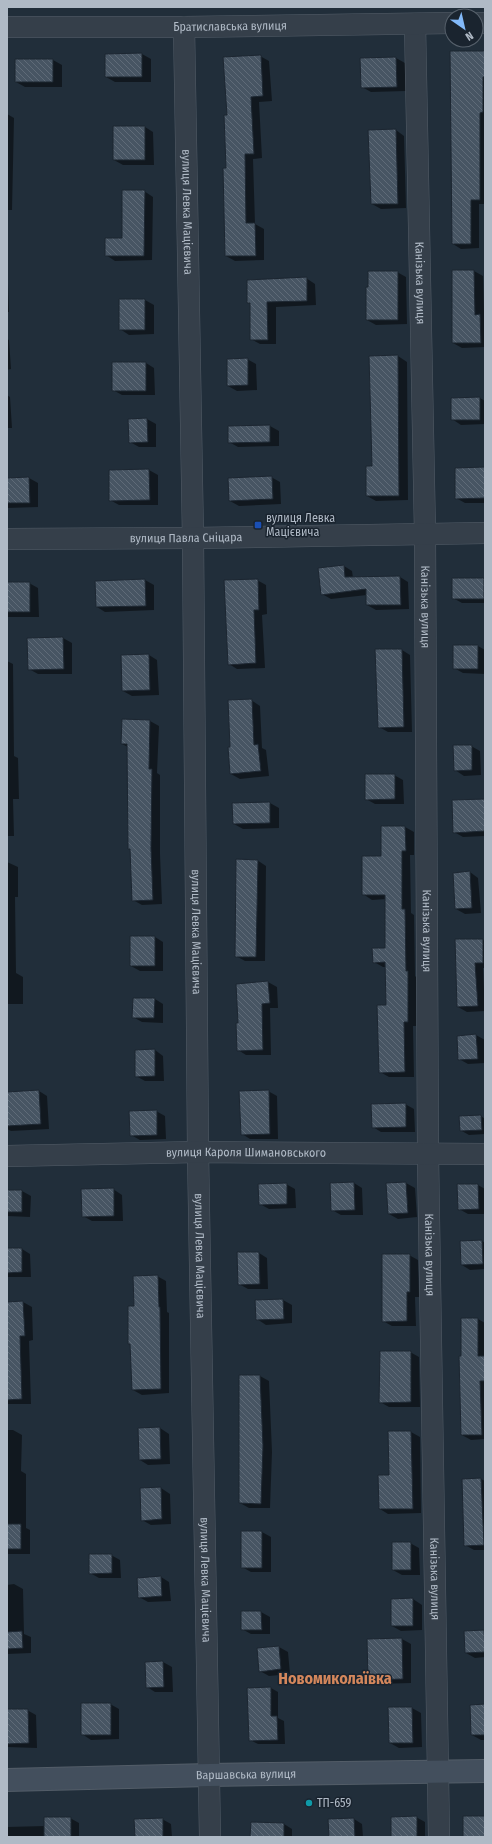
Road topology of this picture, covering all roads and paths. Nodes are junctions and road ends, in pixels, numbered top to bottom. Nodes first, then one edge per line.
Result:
1 (444, 23) edge
2 (415, 24) junction
3 (7, 27) edge
4 (184, 27) junction
5 (485, 532) edge
6 (426, 533) junction
7 (193, 538) junction
8 (7, 539) edge
9 (198, 1152) junction
10 (485, 1154) edge
11 (428, 1155) junction
12 (7, 1156) edge
13 (485, 1771) edge
14 (438, 1772) junction
15 (209, 1775) junction
16 (7, 1780) edge
17 (210, 1837) edge
18 (438, 1837) edge

1 - 2 street, Братиславська вулиця
2 - 4 street, Братиславська вулиця
2 - 6 street, Канізька вулиця
3 - 4 street, Братиславська вулиця
4 - 7 street, вулиця Левка Мацієвича
5 - 6 street, вулиця Павла Сніцара
6 - 7 street, вулиця Павла Сніцара
6 - 11 street, Канізька вулиця
7 - 8 street, вулиця Павла Сніцара
7 - 9 street, вулиця Левка Мацієвича
9 - 11 street, вулиця Кароля Шимановського
9 - 12 street, вулиця Кароля Шимановського
9 - 15 street, вулиця Левка Мацієвича
10 - 11 street, вулиця Кароля Шимановського
11 - 14 street, Канізька вулиця
13 - 14 street, Варшавська вулиця
14 - 15 street, Варшавська вулиця
14 - 18 street, Канізька вулиця
15 - 16 street, Варшавська вулиця
15 - 17 street, вулиця Левка Мацієвича

